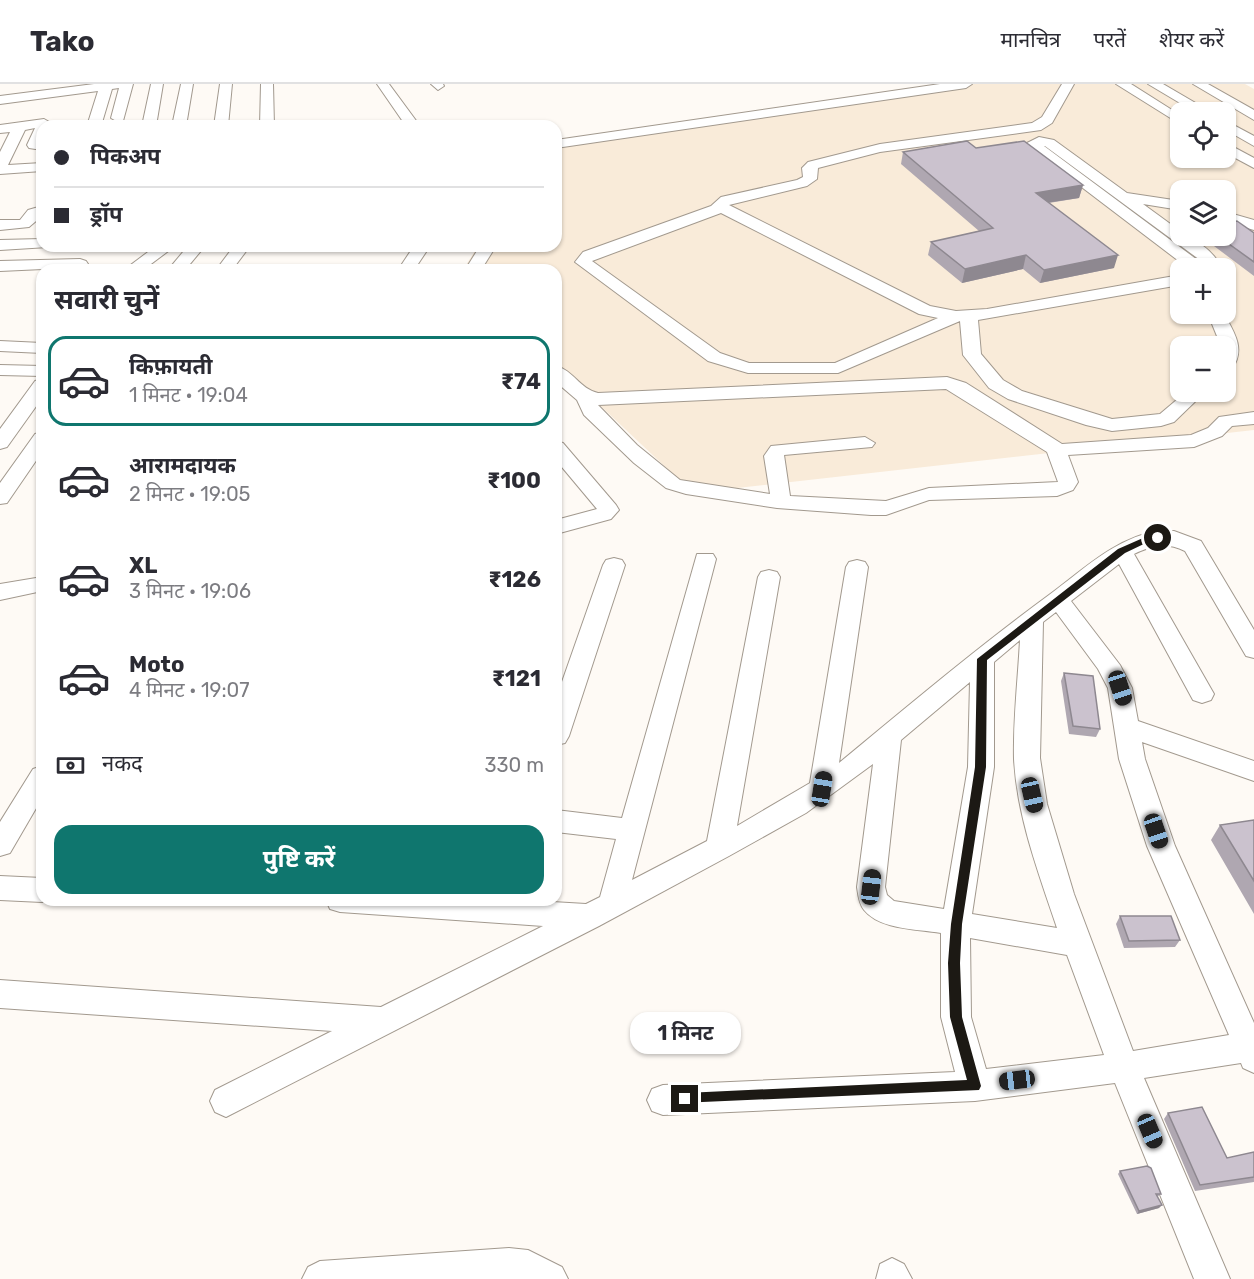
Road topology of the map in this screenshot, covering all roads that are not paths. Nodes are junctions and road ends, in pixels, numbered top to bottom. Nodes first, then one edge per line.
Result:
1 (125, 84) edge
2 (157, 84) edge
3 (187, 84) edge
4 (226, 84) edge
5 (267, 84) edge
6 (383, 84) edge
7 (966, 84) edge
8 (1068, 84) edge
9 (1122, 84) edge
10 (1154, 84) edge
11 (1199, 84) edge
12 (106, 87) junction
13 (3, 92) edge
14 (1186, 102) edge
15 (1170, 114) edge
16 (1254, 116) edge
17 (118, 118) dead end
18 (96, 120) edge
19 (150, 120) edge
20 (180, 120) edge
21 (222, 120) edge
22 (267, 120) edge
23 (408, 120) edge
24 (36, 124) edge
25 (19, 127) junction
26 (0, 129) edge
27 (1024, 130) junction
28 (1236, 131) edge
29 (1039, 141) junction
30 (1254, 142) edge
31 (562, 143) edge
32 (1236, 153) edge
33 (1254, 164) edge
34 (36, 167) edge
35 (0, 168) edge
36 (1124, 197) junction
37 (1170, 204) edge
38 (720, 208) junction
39 (36, 212) edge
40 (1236, 220) edge
41 (0, 225) edge
42 (1254, 225) edge
43 (36, 244) edge
44 (0, 245) edge
45 (158, 252) edge
46 (217, 252) edge
47 (1185, 258) edge
48 (1206, 258) edge
49 (83, 262) edge
50 (36, 264) edge
51 (42, 264) edge
52 (141, 264) edge
53 (190, 264) edge
54 (0, 266) edge
55 (1170, 282) edge
56 (962, 316) junction
57 (0, 346) edge
58 (36, 348) edge
59 (0, 370) edge
60 (36, 373) edge
61 (562, 376) edge
62 (36, 383) edge
63 (585, 397) junction
64 (1185, 402) edge
65 (0, 411) edge
66 (22, 412) junction
67 (1254, 418) edge
68 (0, 442) edge
69 (865, 443) dead end
70 (36, 447) edge
71 (1056, 450) junction
72 (562, 454) edge
73 (0, 498) edge
74 (781, 501) junction
75 (562, 525) edge
76 (1122, 551) junction
77 (705, 559) dead end
78 (614, 565) dead end
79 (857, 567) dead end
80 (770, 577) dead end
81 (36, 585) edge
82 (0, 592) edge
83 (1058, 599) junction
84 (1032, 619) junction
85 (1254, 650) edge
86 (982, 659) junction
87 (1202, 694) dead end
88 (562, 718) edge
89 (1127, 727) junction
90 (889, 737) junction
91 (1254, 771) edge
92 (36, 786) edge
93 (822, 789) junction
94 (562, 822) edge
95 (633, 830) junction
96 (0, 845) edge
97 (719, 848) junction
98 (0, 888) edge
99 (36, 890) edge
100 (443, 906) edge
101 (601, 911) junction
102 (956, 924) junction
103 (1077, 944) junction
104 (0, 994) edge
105 (385, 1021) junction
106 (1252, 1050) edge
107 (1123, 1067) junction
108 (975, 1086) junction
109 (663, 1100) dead end
110 (226, 1101) dead end
111 (320, 1279) edge
112 (550, 1279) edge
113 (1212, 1279) edge

1 - 12 street
1 - 17 street
2 - 19 street
3 - 20 street
4 - 21 street
5 - 22 street
6 - 23 street
7 - 31 street
8 - 27 street
9 - 15 street
10 - 14 street
11 - 16 street
12 - 13 street
12 - 18 street
24 - 25 street
25 - 26 street
25 - 35 street
27 - 29 street
27 - 38 street
28 - 30 street
29 - 36 street
29 - 47 street
32 - 33 street
34 - 35 street
36 - 37 street
36 - 48 street
38 - 56 street
38 - 56 street
39 - 41 street
40 - 42 street
43 - 44 street
45 - 52 street
46 - 53 street
49 - 51 street
50 - 54 street
55 - 56 street
56 - 64 street
57 - 58 street
59 - 60 street
61 - 63 street
62 - 66 street
63 - 71 street
63 - 74 street
65 - 66 street
66 - 68 street
67 - 71 street
69 - 74 street
70 - 73 street
71 - 74 street
72 - 75 street
76 - 83 street
76 - 85 street
76 - 87 street
77 - 95 street
78 - 88 street
79 - 93 street
80 - 97 street
81 - 82 street
83 - 84 street
83 - 89 street
84 - 86 street
84 - 103 street
86 - 90 street
86 - 102 street
89 - 91 street
89 - 106 street
90 - 93 street
90 - 102 street
92 - 96 street
93 - 97 street
94 - 95 street
95 - 101 street
97 - 101 street
98 - 99 street
100 - 101 street
101 - 105 street
102 - 103 street
102 - 108 street
103 - 107 street
104 - 105 street
105 - 110 street
106 - 107 street
107 - 108 street
107 - 113 street
108 - 109 street
111 - 112 street

